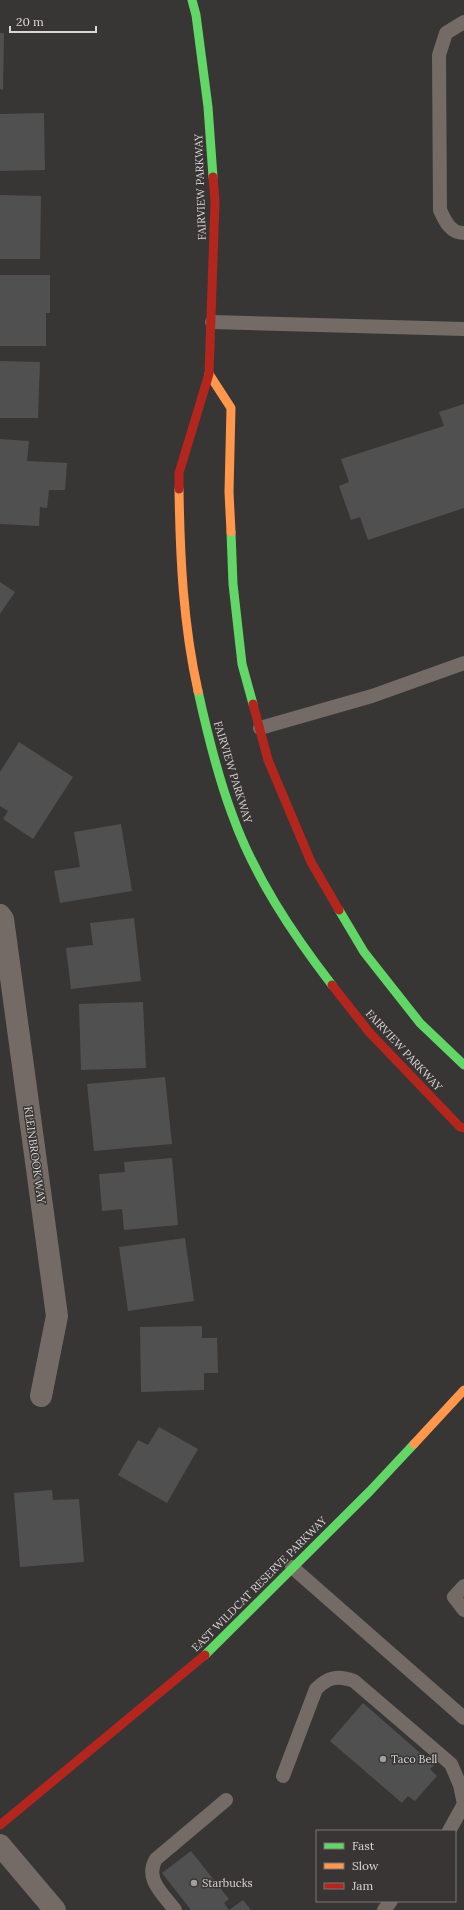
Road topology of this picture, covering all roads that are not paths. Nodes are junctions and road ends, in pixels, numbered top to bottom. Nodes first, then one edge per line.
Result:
1 (192, 0) edge
2 (464, 22) edge
3 (464, 233) edge
4 (212, 322) junction
5 (464, 329) edge
6 (210, 374) junction
7 (464, 663) edge
8 (260, 728) junction
9 (0, 915) edge
10 (464, 1065) edge
11 (464, 1128) edge
12 (464, 1390) edge
13 (42, 1396) dead end
14 (292, 1567) junction
15 (464, 1586) edge
16 (464, 1610) edge
17 (464, 1717) edge
18 (283, 1776) dead end
19 (226, 1800) dead end
20 (464, 1804) edge
21 (0, 1825) edge
22 (450, 1830) edge
23 (0, 1845) edge
24 (390, 1902) edge
25 (55, 1910) edge
26 (175, 1910) edge
27 (384, 1910) edge

1 - 4 main road, FAIRVIEW PARKWAY
2 - 3 lane
4 - 5 lane
4 - 6 main road, FAIRVIEW PARKWAY
6 - 8 main road
6 - 11 main road, FAIRVIEW PARKWAY
7 - 8 lane
8 - 10 main road
9 - 13 street, KLEINBROOK WAY
12 - 14 main road, EAST WILDCAT RESERVE PARKWAY
14 - 17 lane
14 - 21 main road, EAST WILDCAT RESERVE PARKWAY
15 - 16 lane
18 - 20 lane
19 - 26 lane
20 - 22 lane
23 - 25 street
24 - 27 lane

